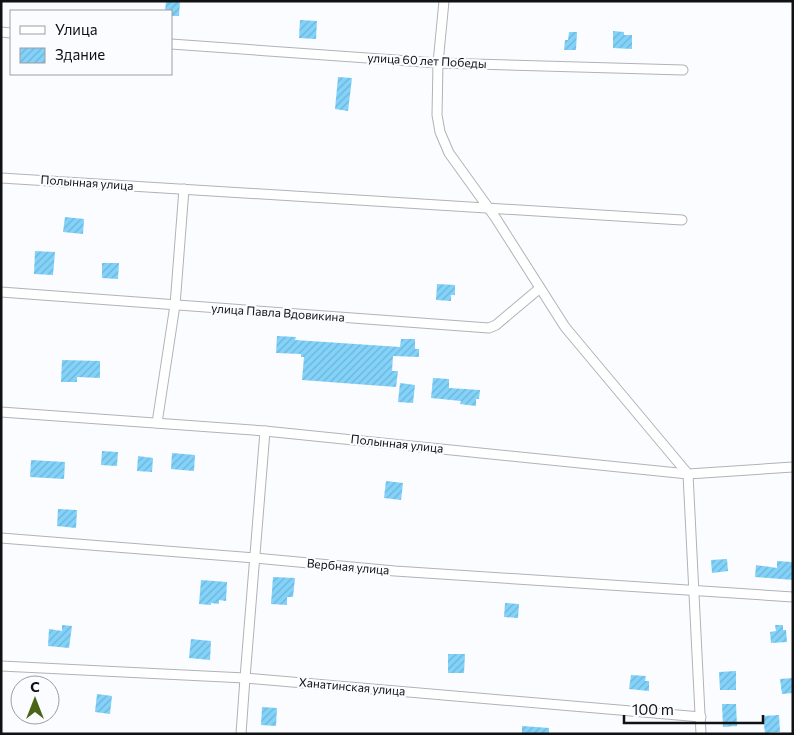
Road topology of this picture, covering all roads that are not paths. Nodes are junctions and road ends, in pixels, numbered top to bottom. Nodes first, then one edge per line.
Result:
1 (444, 1) edge
2 (172, 44) edge
3 (438, 63) junction
4 (684, 70) dead end
5 (1, 178) edge
6 (184, 189) junction
7 (489, 208) junction
8 (682, 220) dead end
9 (540, 288) junction
10 (1, 292) edge
11 (175, 305) junction
12 (1, 412) edge
13 (157, 423) junction
14 (265, 431) junction
15 (793, 467) edge
16 (688, 474) junction
17 (1, 538) edge
18 (255, 558) junction
19 (694, 591) junction
20 (793, 597) edge
21 (1, 666) edge
22 (245, 678) junction
23 (701, 717) junction
24 (241, 734) edge
25 (702, 734) edge

1 - 3 street
2 - 3 street, улица 60 лет Победы
3 - 4 street, улица 60 лет Победы
3 - 7 street
5 - 6 street, Полынная улица
6 - 7 street, Полынная улица
6 - 11 street
7 - 8 street, Полынная улица
7 - 9 street
9 - 11 street, улица Павла Вдовикина
9 - 16 street
10 - 11 street, улица Павла Вдовикина
11 - 13 street
12 - 13 street, Полынная улица
13 - 14 street, Полынная улица
14 - 16 street, Полынная улица
14 - 18 street
15 - 16 street, Полынная улица
16 - 19 street
17 - 18 street, Вербная улица
18 - 19 street, Вербная улица
18 - 22 street
19 - 20 street, Вербная улица
19 - 23 street
21 - 22 street, Ханатинская улица
22 - 23 street, Ханатинская улица
22 - 24 street
23 - 25 street

